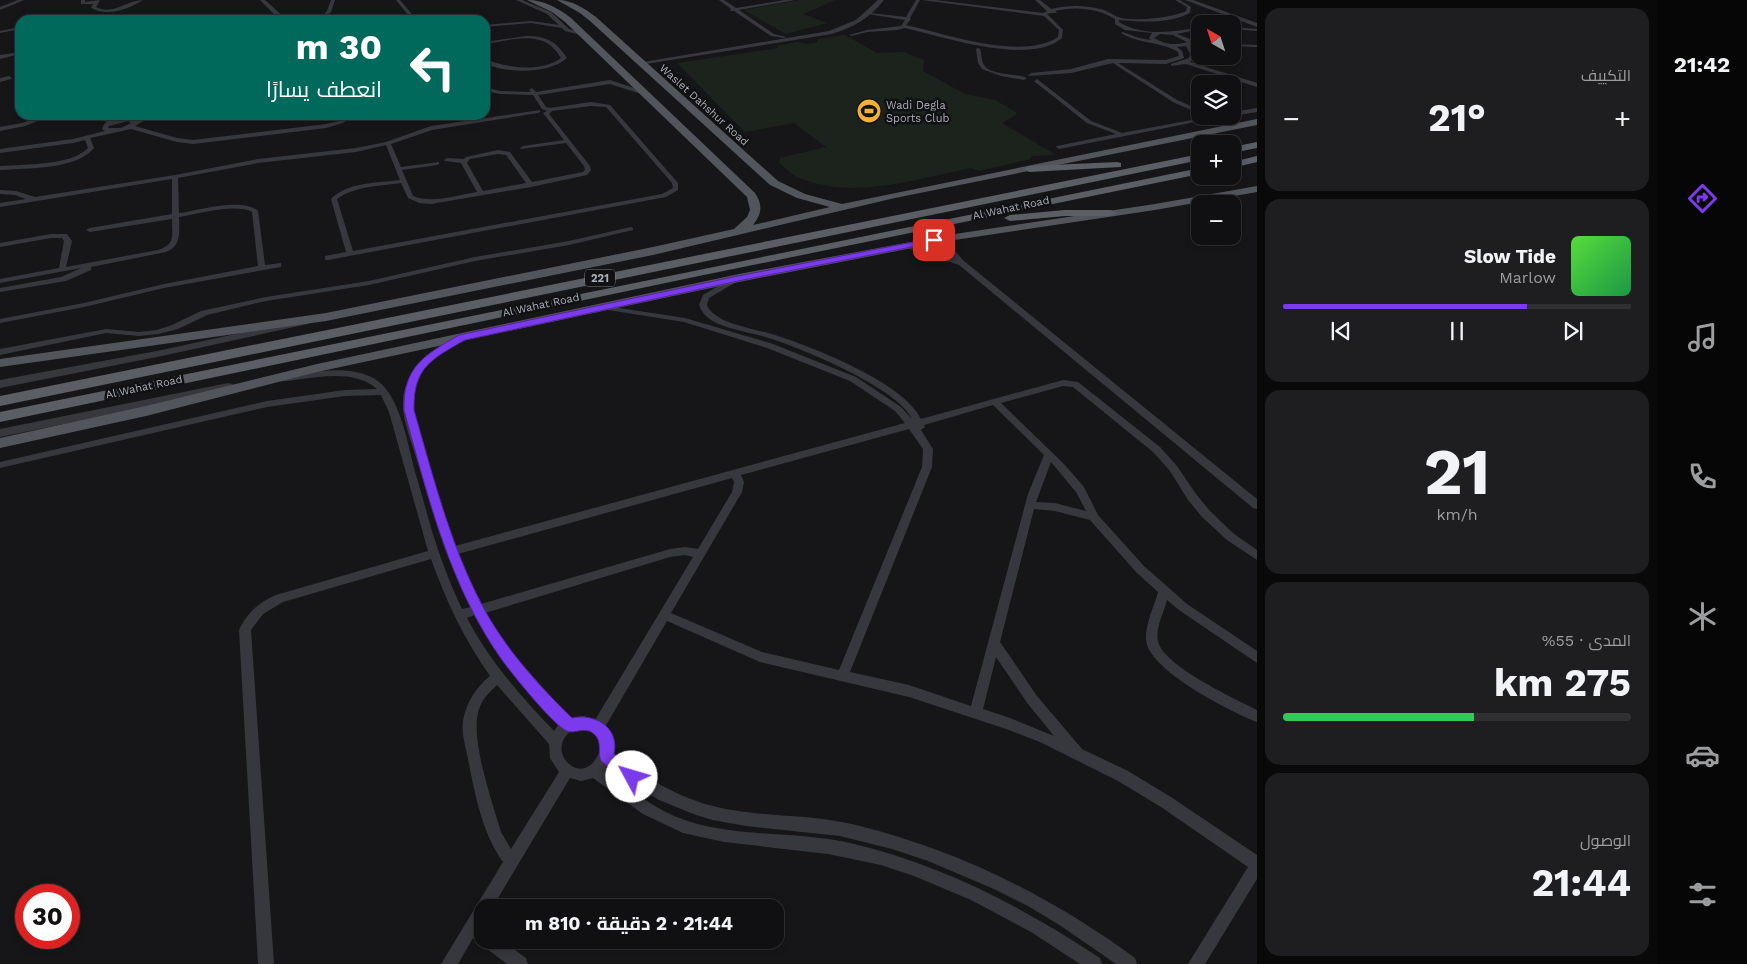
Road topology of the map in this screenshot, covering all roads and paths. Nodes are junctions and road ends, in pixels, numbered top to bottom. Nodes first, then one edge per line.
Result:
1 (15, 0) edge
2 (22, 0) edge
3 (83, 0) edge
4 (141, 0) edge
5 (262, 0) edge
6 (333, 0) edge
7 (398, 0) edge
8 (518, 0) edge
9 (561, 0) edge
10 (712, 0) edge
11 (776, 0) edge
12 (793, 0) edge
13 (880, 0) edge
14 (918, 0) edge
15 (924, 0) edge
16 (1038, 0) edge
17 (1177, 0) edge
18 (1188, 0) edge
19 (1200, 0) edge
20 (97, 2) edge
21 (531, 2) edge
22 (1069, 2) dead end
23 (721, 3) edge
24 (728, 7) junction
25 (0, 8) edge
26 (735, 9) junction
27 (530, 11) dead end
28 (1050, 11) junction
29 (1091, 11) junction
30 (1060, 13) junction
31 (1226, 14) joint
32 (278, 15) edge
33 (326, 15) edge
34 (412, 15) edge
35 (869, 15) junction
36 (1045, 15) junction
37 (1117, 19) junction
38 (1257, 21) edge
39 (531, 22) junction
40 (907, 22) junction
41 (490, 23) edge
42 (490, 24) edge
43 (7, 25) dead end
44 (15, 26) edge
45 (1257, 26) edge
46 (564, 27) junction
47 (15, 28) edge
48 (897, 29) junction
49 (1241, 29) edge
50 (1191, 30) edge
51 (1257, 30) edge
52 (0, 32) edge
53 (1066, 32) junction
54 (1160, 33) junction
55 (1168, 34) junction
56 (585, 35) junction
57 (851, 35) dead end
58 (1191, 35) edge
59 (784, 38) junction
60 (767, 40) junction
61 (1066, 40) dead end
62 (490, 42) edge
63 (1190, 42) junction
64 (1160, 43) junction
65 (1168, 44) junction
66 (1241, 45) edge
67 (1257, 46) edge
68 (977, 48) junction
69 (705, 51) junction
70 (987, 51) junction
71 (15, 54) edge
72 (0, 57) edge
73 (638, 61) junction
74 (1186, 62) junction
75 (490, 63) edge
76 (1115, 63) junction
77 (1161, 63) junction
78 (1072, 72) junction
79 (617, 74) junction
80 (1027, 76) junction
81 (8, 78) dead end
82 (0, 80) edge
83 (1038, 80) junction
84 (609, 81) junction
85 (1256, 84) edge
86 (490, 87) edge
87 (533, 92) junction
88 (643, 92) junction
89 (1191, 108) edge
90 (1257, 110) edge
91 (545, 111) junction
92 (1241, 113) edge
93 (490, 119) edge
94 (36, 120) edge
95 (105, 120) edge
96 (123, 120) edge
97 (129, 120) edge
98 (142, 120) edge
99 (343, 120) edge
100 (485, 120) edge
101 (112, 122) junction
102 (1191, 122) edge
103 (1257, 122) edge
104 (132, 125) junction
105 (105, 127) junction
106 (1257, 127) edge
107 (0, 129) edge
108 (111, 131) junction
109 (1123, 135) junction
110 (87, 138) junction
111 (1180, 138) junction
112 (568, 141) junction
113 (388, 143) junction
114 (1257, 145) edge
115 (0, 146) edge
116 (1059, 146) dead end
117 (523, 148) dead end
118 (1241, 148) edge
119 (0, 151) edge
120 (1191, 159) edge
121 (72, 160) junction
122 (447, 160) dead end
123 (1257, 160) edge
124 (463, 161) junction
125 (90, 162) dead end
126 (437, 163) dead end
127 (1169, 163) junction
128 (1241, 163) edge
129 (0, 168) edge
130 (399, 169) junction
131 (1029, 169) junction
132 (1191, 173) edge
133 (175, 177) junction
134 (404, 181) junction
135 (774, 183) junction
136 (531, 185) junction
137 (743, 188) junction
138 (1257, 189) edge
139 (0, 192) edge
140 (481, 193) junction
141 (0, 196) edge
142 (33, 199) junction
143 (0, 205) edge
144 (844, 206) junction
145 (1111, 213) junction
146 (176, 216) junction
147 (928, 225) junction
148 (631, 229) dead end
149 (90, 230) dead end
150 (737, 231) junction
151 (948, 238) junction
152 (0, 245) edge
153 (905, 246) junction
154 (350, 254) junction
155 (328, 258) dead end
156 (961, 263) junction
157 (94, 264) junction
158 (278, 265) dead end
159 (262, 268) junction
160 (62, 270) junction
161 (738, 278) junction
162 (0, 281) edge
163 (0, 290) edge
164 (602, 308) junction
165 (326, 317) junction
166 (0, 321) edge
167 (462, 337) junction
168 (0, 352) edge
169 (0, 363) edge
170 (856, 376) junction
171 (264, 380) junction
172 (0, 384) edge
173 (384, 392) junction
174 (0, 401) edge
175 (994, 401) junction
176 (0, 417) edge
177 (915, 423) junction
178 (0, 433) edge
179 (0, 443) edge
180 (1050, 454) junction
181 (0, 465) edge
182 (424, 467) junction
183 (411, 470) junction
184 (735, 473) junction
185 (1257, 505) edge
186 (1031, 506) junction
187 (1094, 517) junction
188 (441, 523) junction
189 (426, 527) junction
190 (453, 551) junction
191 (434, 554) junction
192 (700, 554) junction
193 (1257, 556) edge
194 (1164, 592) junction
195 (478, 610) junction
196 (459, 615) junction
197 (664, 615) junction
198 (995, 644) junction
199 (1257, 658) edge
200 (843, 675) junction
201 (498, 677) junction
202 (976, 712) junction
203 (1257, 716) edge
204 (570, 725) junction
205 (598, 727) junction
206 (555, 742) junction
207 (1080, 754) junction
208 (606, 756) junction
209 (594, 770) junction
210 (567, 771) junction
211 (511, 861) junction
212 (1257, 865) edge
213 (488, 899) edge
214 (474, 935) edge
215 (500, 949) edge
216 (266, 964) edge
217 (449, 964) edge
218 (520, 964) edge
219 (1094, 964) edge
220 (1129, 964) edge
221 (1196, 964) edge

1 - 25 street
2 - 25 street
3 - 20 street
4 - 20 street
5 - 32 street
6 - 33 street
7 - 34 street
8 - 21 street
9 - 73 main road, Waslet Dahshur Road
10 - 23 street
11 - 24 street
12 - 26 street
13 - 35 street
14 - 40 street
15 - 36 street
16 - 28 street
17 - 37 street
18 - 31 street
19 - 38 street
21 - 27 street
21 - 46 street
21 - 56 main road
22 - 29 street
23 - 24 street
24 - 26 street
24 - 60 street
26 - 59 street
28 - 29 street
28 - 30 street
28 - 36 street
29 - 30 street
29 - 37 street
29 - 64 street
30 - 53 street
31 - 45 street
35 - 40 street
35 - 59 street
35 - 69 street
36 - 53 street
37 - 54 street
39 - 41 street
39 - 42 street
39 - 46 street
40 - 48 street
40 - 70 street
43 - 44 street
46 - 56 street
47 - 52 street
48 - 57 street
48 - 68 street
49 - 51 street
50 - 55 street
53 - 70 street
54 - 55 street
54 - 64 street
55 - 63 street
56 - 79 main road
58 - 63 street
59 - 60 street
60 - 69 street
61 - 70 street
62 - 75 street
63 - 65 street
63 - 74 street
64 - 65 street
65 - 77 street
66 - 67 street
68 - 70 street
68 - 80 street
69 - 73 street
70 - 80 street
71 - 72 street
73 - 135 main road, Waslet Dahshur Road
74 - 77 street
74 - 85 street
76 - 77 street
76 - 78 street
76 - 89 street
77 - 78 street
78 - 80 street
78 - 83 street
79 - 84 street
79 - 88 main road
80 - 83 street
81 - 82 street
83 - 109 street
84 - 87 street
84 - 88 street
86 - 87 street
87 - 91 street
88 - 137 main road
90 - 92 street
91 - 93 street
91 - 112 street
91 - 154 street
94 - 107 street
95 - 101 street
96 - 101 street
97 - 104 street
98 - 104 street
99 - 104 street
100 - 113 street
101 - 105 street
102 - 109 street
103 - 111 main road
104 - 108 street
105 - 108 street
105 - 115 street
106 - 111 main road
108 - 110 street
109 - 116 street
110 - 119 street
110 - 121 street
111 - 131 main road
112 - 117 street
112 - 136 street
113 - 130 street
113 - 133 street
114 - 118 highway
120 - 127 highway, Al Wahat Road / 221
121 - 125 street
121 - 129 street
122 - 124 street
123 - 128 highway
124 - 136 street
124 - 140 street
126 - 130 street
127 - 131 highway
127 - 174 highway, Al Wahat Road / 221
130 - 134 street
131 - 144 main road
132 - 147 highway, Al Wahat Road / 221
133 - 142 street
133 - 146 street
134 - 140 street
134 - 154 street
135 - 137 main road
135 - 144 main road, Waslet Dahshur Road
136 - 140 street
137 - 150 main road
138 - 145 main road
139 - 141 street
139 - 142 street
142 - 143 street
144 - 150 main road
145 - 147 highway
145 - 151 main road
146 - 149 street
146 - 157 street
146 - 159 street
147 - 176 highway, Al Wahat Road / 221
148 - 168 street
150 - 165 main road
151 - 153 main road
151 - 156 street
152 - 160 street
153 - 156 street
153 - 161 main road
154 - 155 street
156 - 185 street
157 - 160 street
157 - 163 street
158 - 159 street
159 - 166 street
160 - 162 street
161 - 164 main road
161 - 170 street
164 - 167 main road
164 - 170 street
165 - 169 main road
165 - 172 street
167 - 171 main road
167 - 182 street
170 - 177 street
171 - 173 street
171 - 178 street
171 - 179 main road
173 - 181 street
173 - 183 street
175 - 177 street
175 - 180 street
175 - 193 street
177 - 184 street
177 - 200 street
180 - 186 street
180 - 187 street
182 - 183 street
182 - 188 street
183 - 189 street
184 - 190 street
184 - 192 street
186 - 187 street
186 - 198 street
187 - 194 street
188 - 189 street
188 - 190 street
189 - 191 street
190 - 195 street
191 - 196 street
191 - 216 street
192 - 195 street
192 - 197 street
194 - 199 street
194 - 203 street
195 - 196 street
195 - 204 street
196 - 201 street
197 - 200 street
197 - 205 street
198 - 202 street
198 - 207 street
200 - 202 street
201 - 206 street
201 - 211 street
202 - 207 street
204 - 205 street
204 - 206 street
205 - 208 street
206 - 210 street
207 - 212 street
208 - 209 street
208 - 220 street
209 - 210 street
209 - 219 street
210 - 211 street
211 - 213 street
212 - 221 street
214 - 217 street
215 - 218 street

